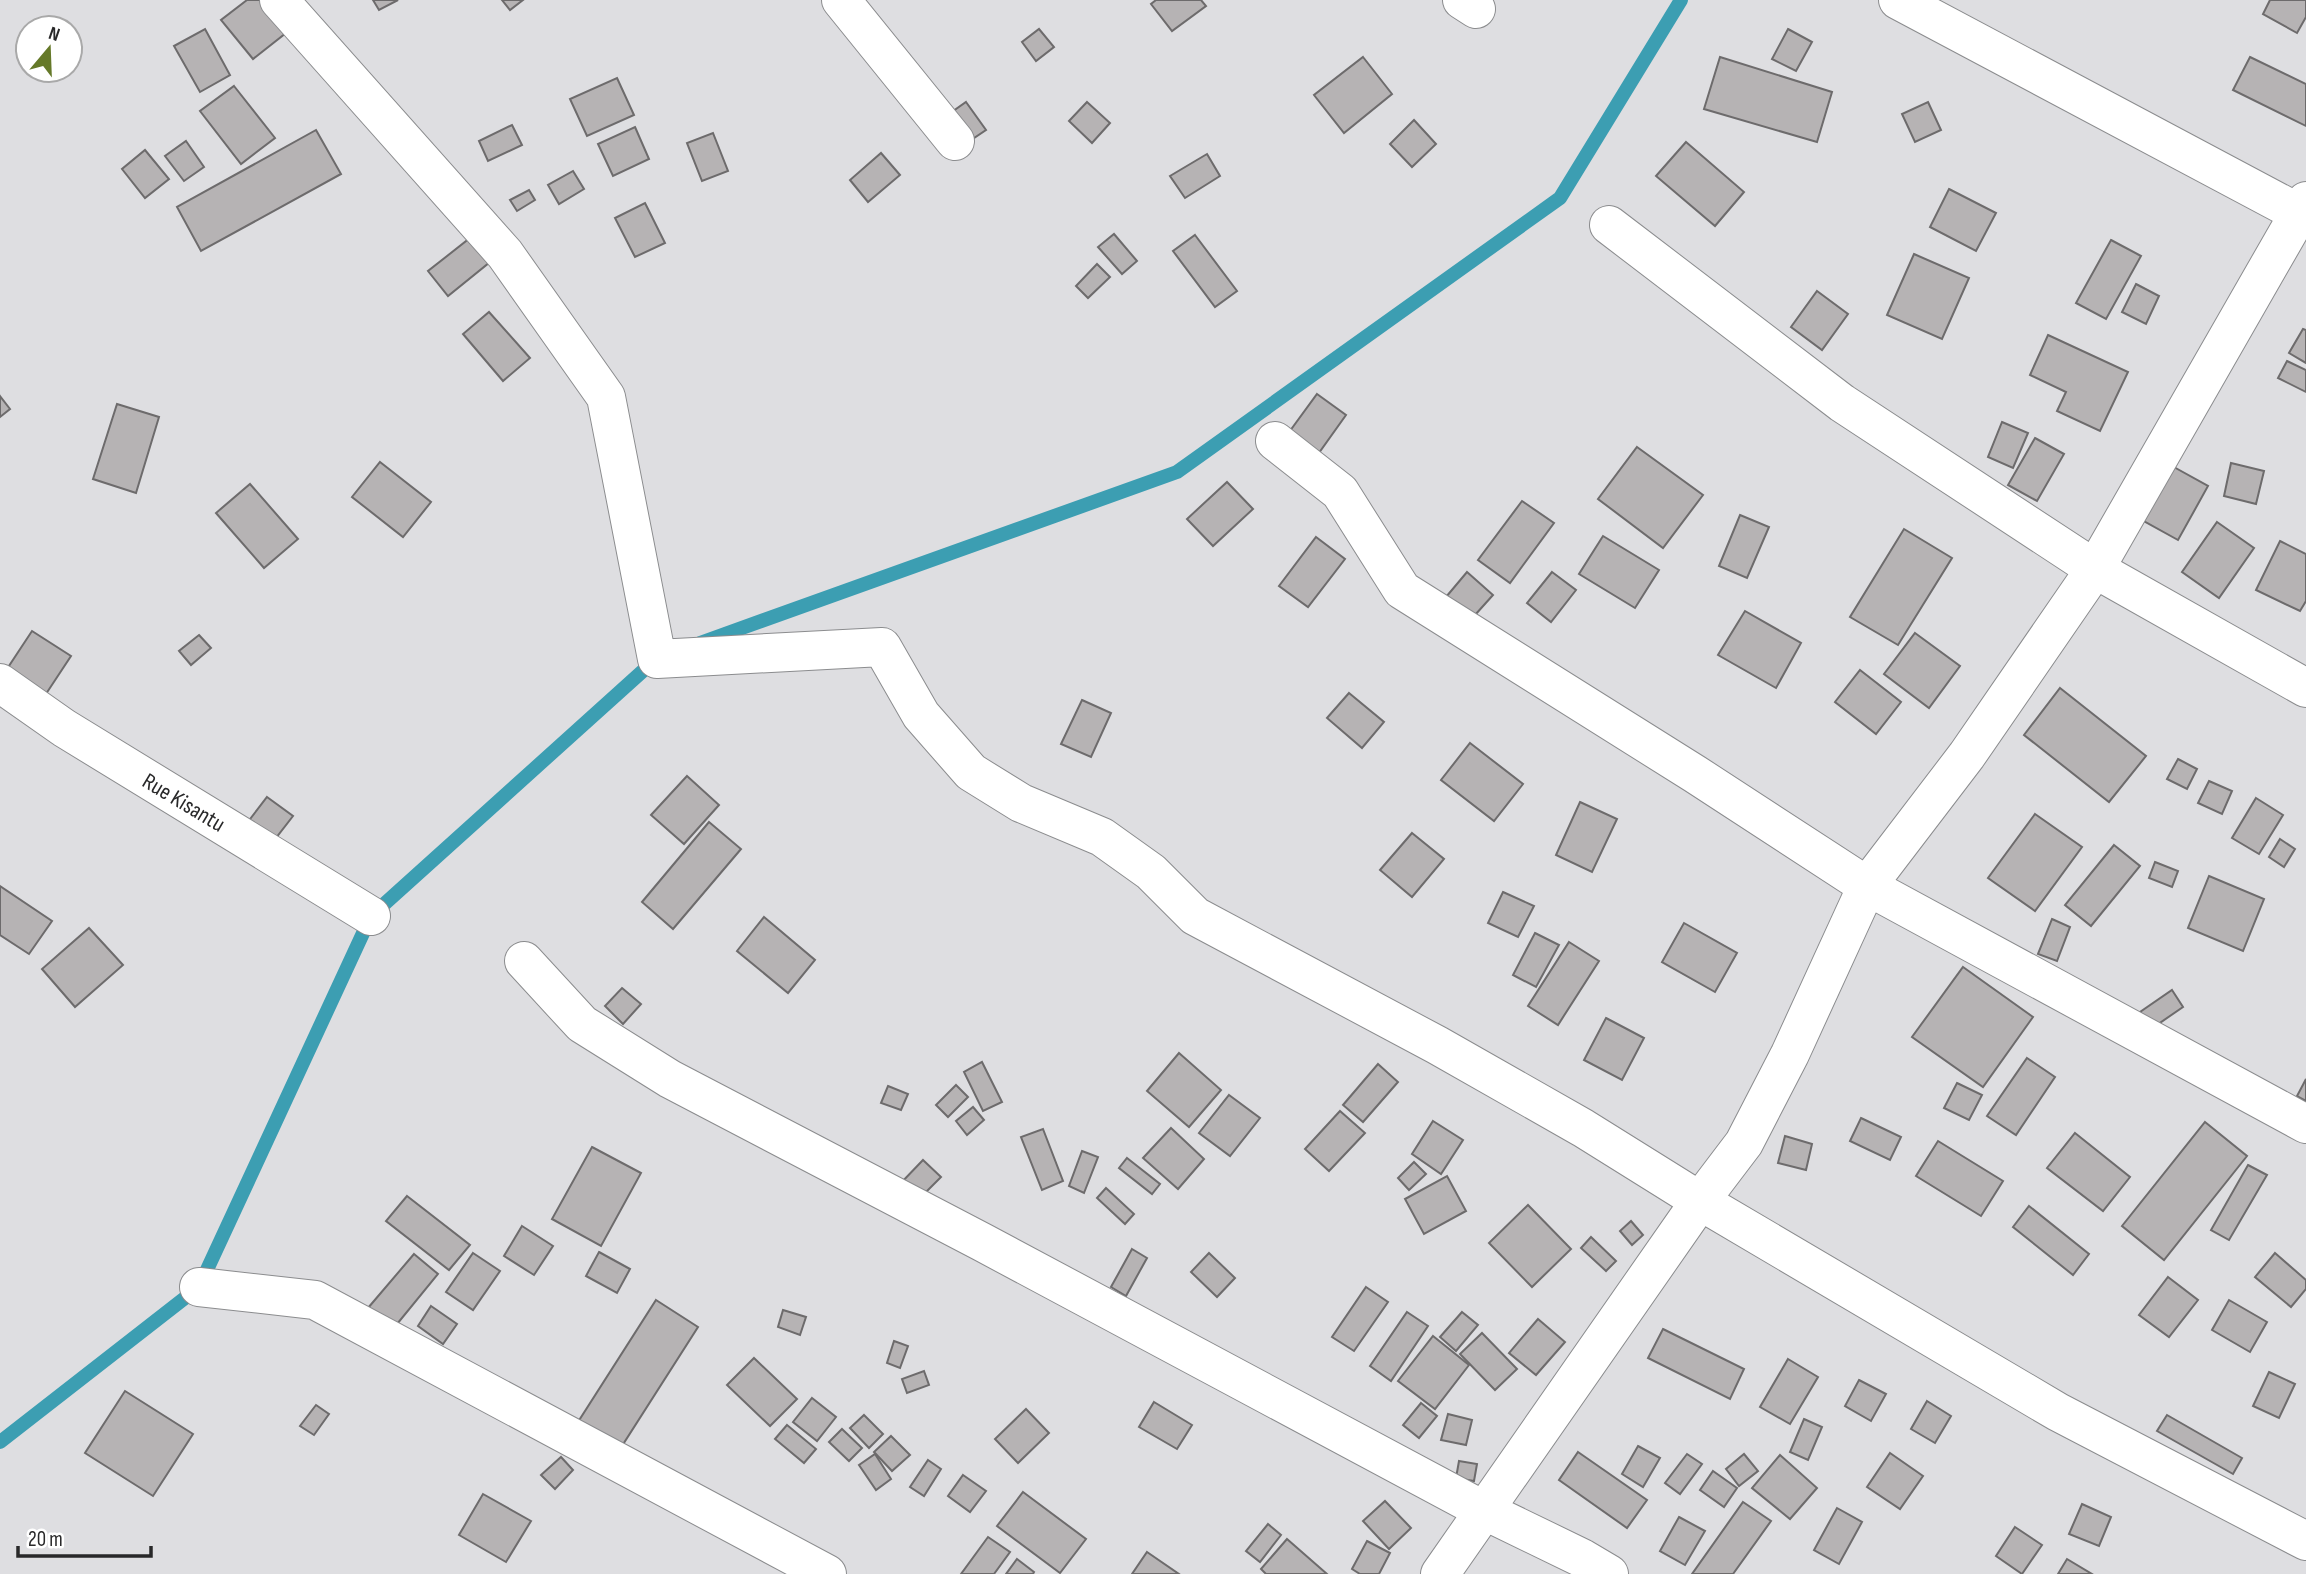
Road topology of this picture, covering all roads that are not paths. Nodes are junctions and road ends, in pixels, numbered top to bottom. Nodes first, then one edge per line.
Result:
1 (279, 0) edge
2 (841, 0) edge
3 (1898, 0) edge
4 (955, 141) dead end
5 (2304, 210) edge
6 (1609, 225) dead end
7 (1275, 441) dead end
8 (2095, 569) junction
9 (0, 683) edge
10 (2306, 688) edge
11 (1867, 886) junction
12 (371, 916) dead end
13 (524, 961) dead end
14 (2306, 1124) edge
15 (1700, 1201) junction
16 (199, 1287) dead end
17 (1483, 1510) junction
18 (2306, 1541) edge
19 (827, 1574) edge
20 (1440, 1574) edge
21 (1609, 1574) edge

1 - 15 street
2 - 4 street
3 - 5 street
5 - 8 street
6 - 8 street
7 - 11 street
8 - 10 street
8 - 11 street
9 - 12 street, Rue Kisantu
11 - 14 street
11 - 15 street
13 - 17 street
15 - 17 street
15 - 18 street
16 - 19 street
17 - 20 street
17 - 21 street

